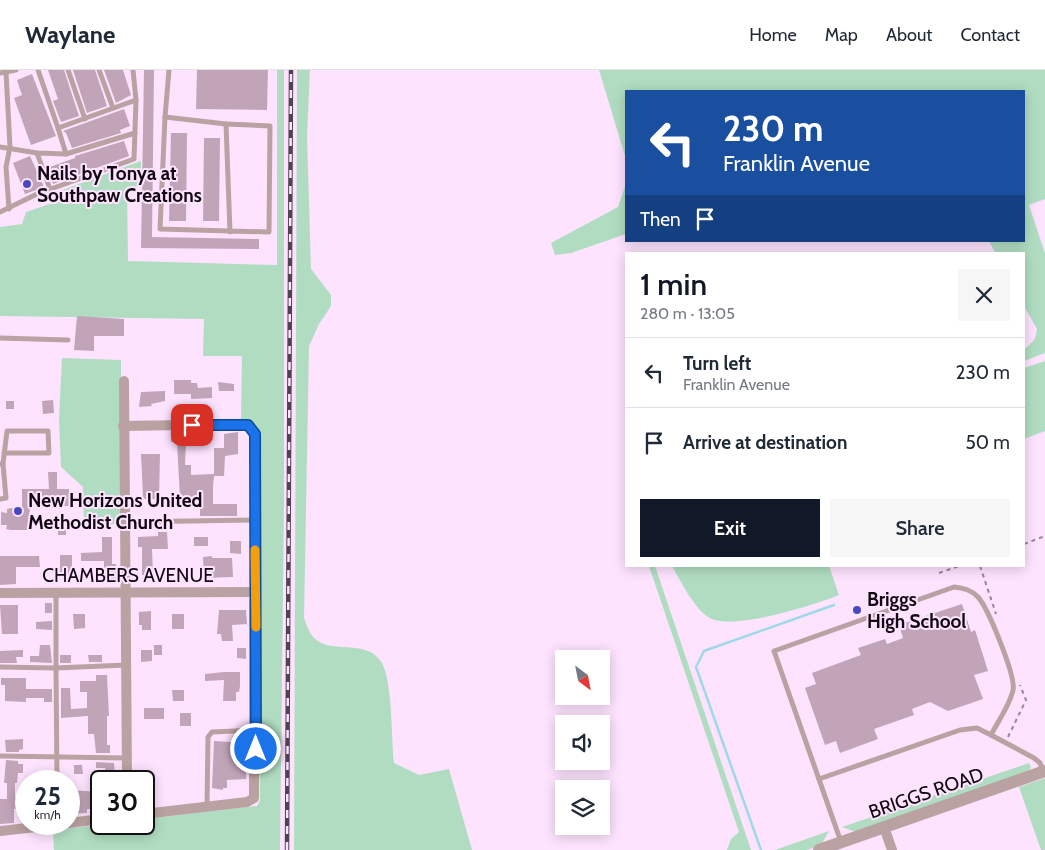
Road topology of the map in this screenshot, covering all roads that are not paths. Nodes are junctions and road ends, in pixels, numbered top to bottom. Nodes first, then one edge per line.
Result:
1 (14, 70) edge
2 (38, 70) edge
3 (68, 70) edge
4 (99, 70) edge
5 (133, 70) edge
6 (169, 70) edge
7 (3, 73) edge
8 (136, 100) junction
9 (113, 108) junction
10 (164, 117) junction
11 (85, 118) junction
12 (226, 124) junction
13 (58, 128) junction
14 (135, 133) junction
15 (0, 147) edge
16 (10, 147) junction
17 (37, 153) junction
18 (66, 154) junction
19 (50, 189) junction
20 (9, 209) junction
21 (0, 212) edge
22 (230, 232) junction
23 (0, 338) edge
24 (68, 340) dead end
25 (124, 381) dead end
26 (124, 426) junction
27 (4, 453) junction
28 (2, 464) edge
29 (0, 500) edge
30 (254, 520) junction
31 (124, 522) junction
32 (56, 592) junction
33 (126, 592) junction
34 (255, 592) junction
35 (0, 593) edge
36 (126, 665) junction
37 (0, 667) edge
38 (56, 668) junction
39 (256, 730) junction
40 (991, 734) junction
41 (0, 756) edge
42 (57, 756) junction
43 (126, 758) junction
44 (58, 770) edge
45 (127, 770) edge
46 (1044, 771) edge
47 (819, 778) junction
48 (207, 807) junction
49 (155, 813) edge
50 (884, 827) junction
51 (15, 830) edge
52 (0, 832) edge
53 (842, 842) junction
54 (819, 850) edge
55 (892, 850) edge

1 - 7 lane
2 - 13 lane
3 - 11 lane
4 - 9 lane
5 - 8 lane
6 - 10 lane
7 - 16 lane
8 - 9 lane
8 - 14 lane
9 - 11 lane
10 - 12 lane
10 - 22 lane
11 - 13 lane
12 - 22 lane
12 - 22 lane
13 - 18 lane
14 - 18 lane
14 - 19 lane
15 - 16 lane
16 - 17 lane
16 - 20 lane
17 - 18 lane
17 - 19 lane
19 - 20 lane
20 - 21 lane
23 - 24 lane
25 - 26 street
26 - 30 street
26 - 31 street
27 - 27 lane
27 - 28 lane
28 - 29 lane
30 - 31 lane
30 - 34 street
31 - 33 street
32 - 33 street, CHAMBERS AVENUE
32 - 35 street, CHAMBERS AVENUE
32 - 38 lane
33 - 34 street, CHAMBERS AVENUE
33 - 36 street
34 - 39 street
36 - 38 lane
36 - 43 street
37 - 38 lane
38 - 42 lane
39 - 48 street
39 - 48 lane
40 - 46 lane
40 - 47 lane
40 - 47 lane
41 - 42 lane
42 - 43 lane
42 - 44 lane
43 - 45 street
46 - 50 street, BRIGGS ROAD
47 - 53 lane
48 - 49 street
50 - 53 street, BRIGGS ROAD
50 - 55 street
51 - 52 street
53 - 54 street, BRIGGS ROAD

